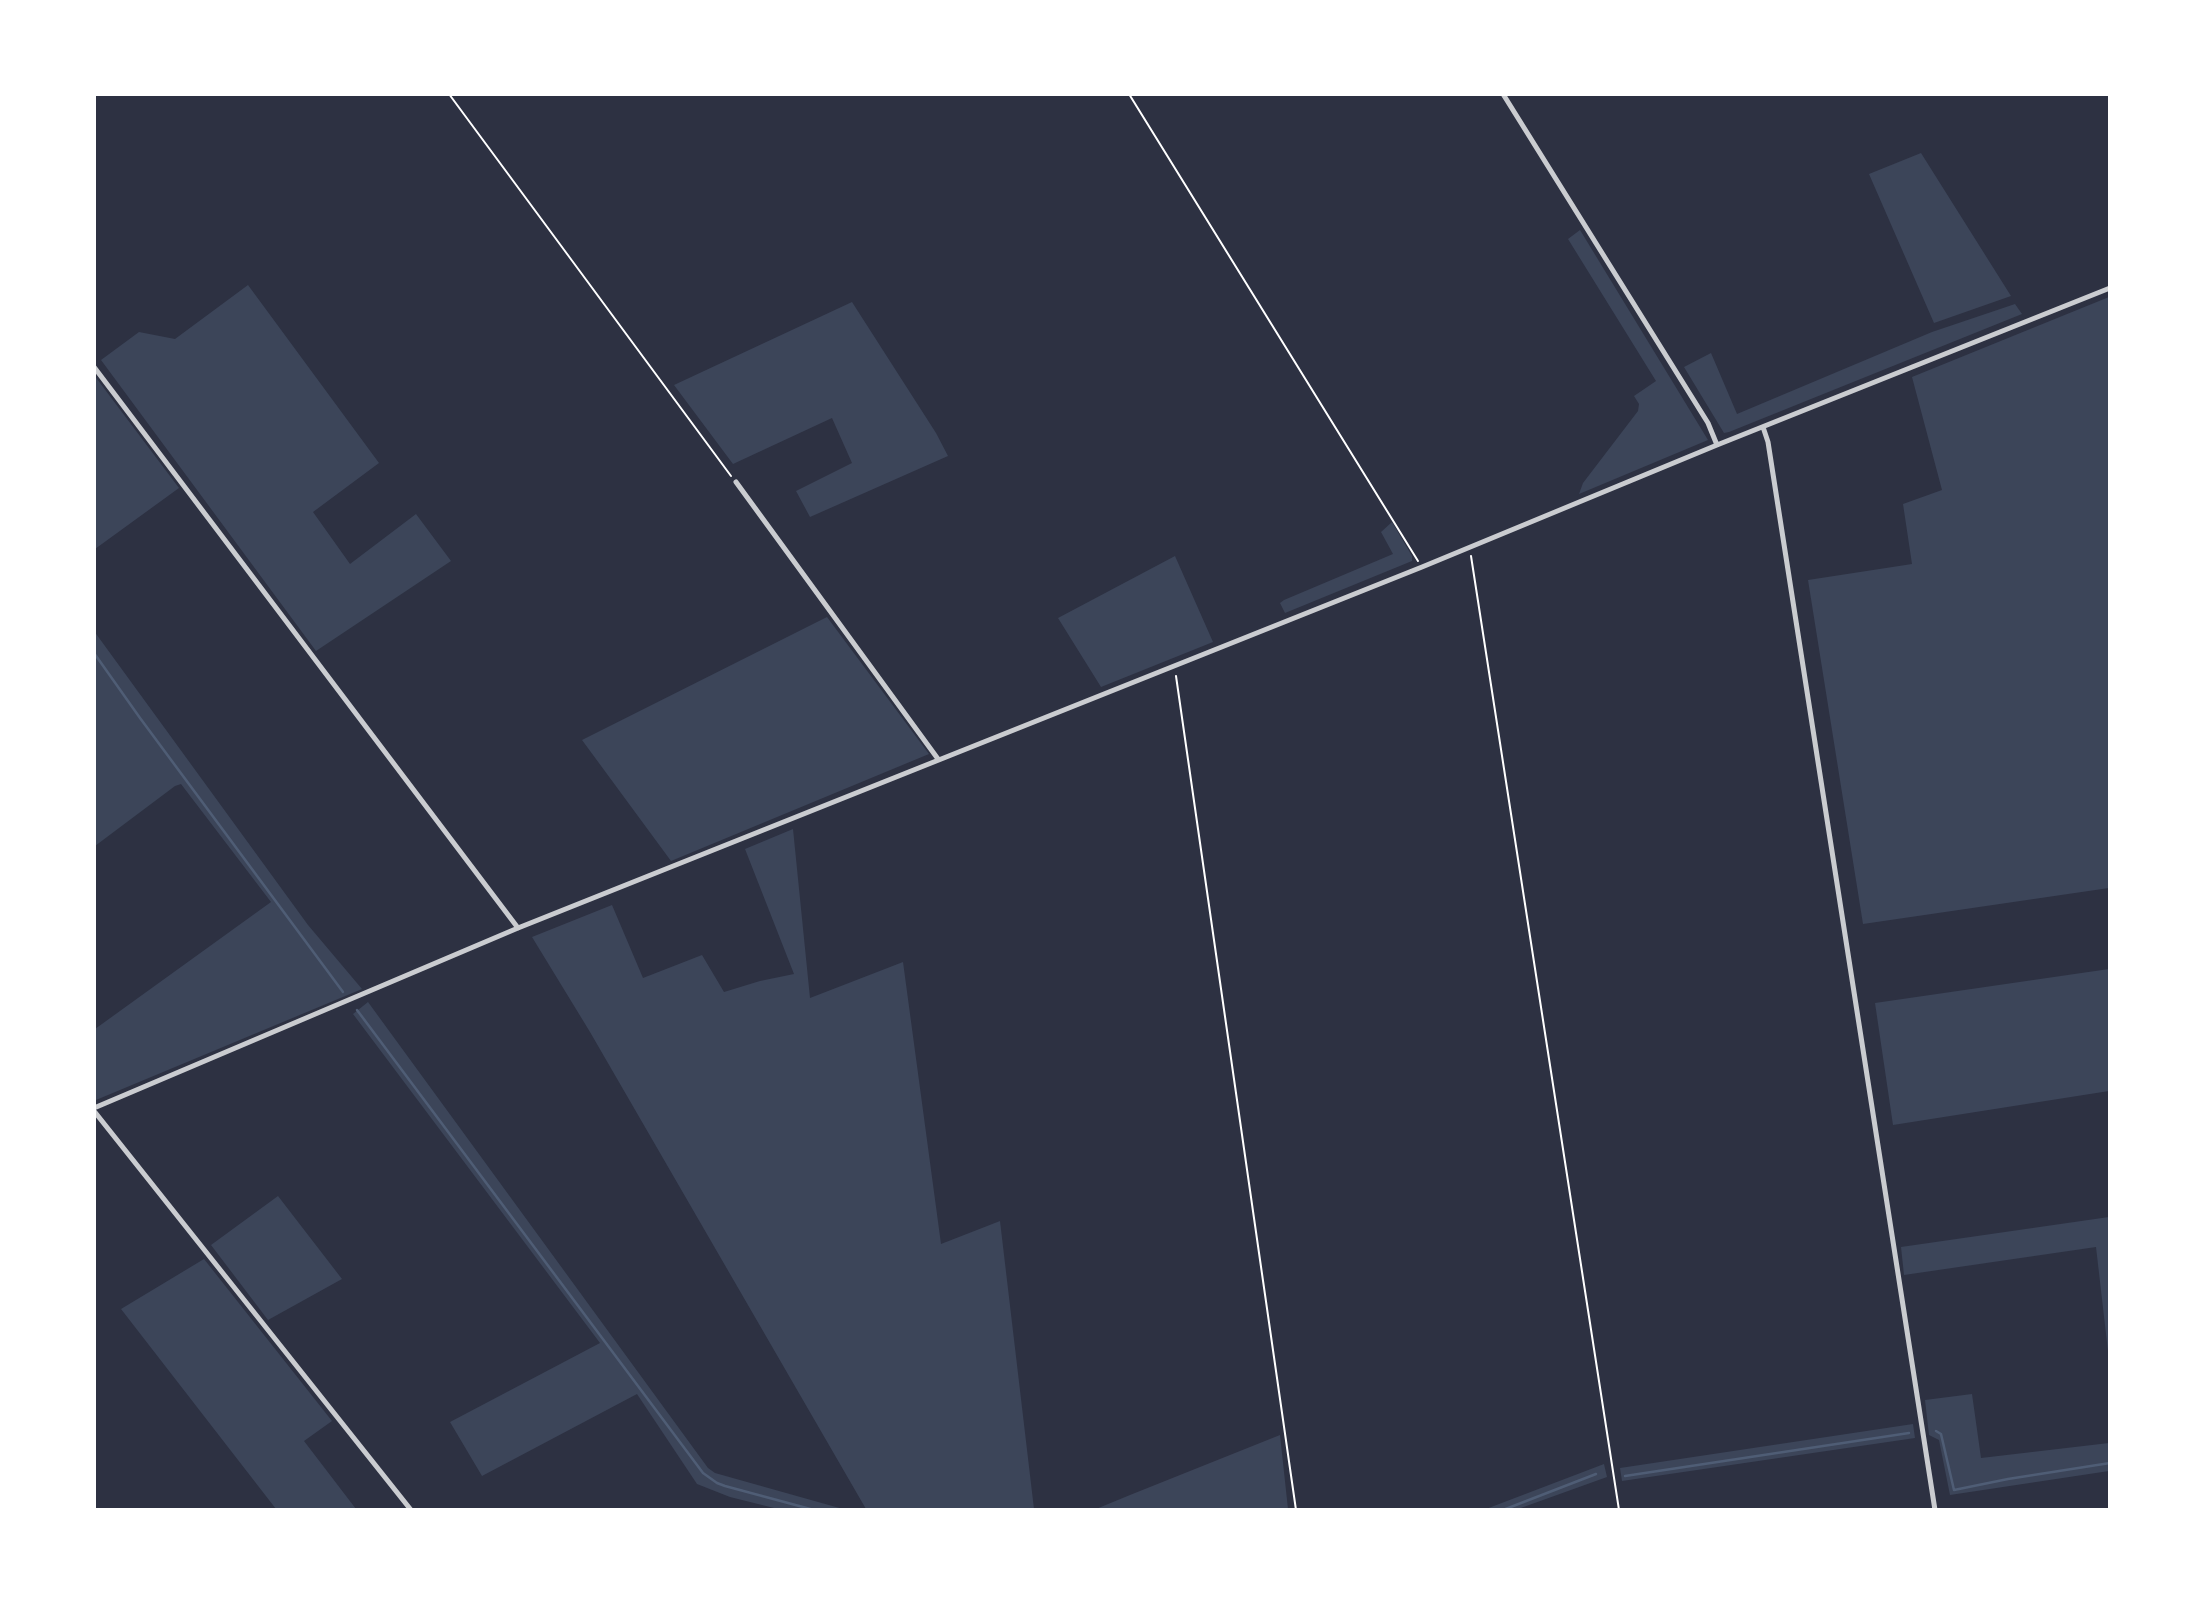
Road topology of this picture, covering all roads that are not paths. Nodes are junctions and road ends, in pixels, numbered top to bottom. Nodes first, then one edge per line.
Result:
1 (1503, 94) edge
2 (2109, 288) edge
3 (94, 367) edge
4 (1763, 427) junction
5 (1717, 445) junction
6 (736, 482) road end
7 (938, 759) junction
8 (518, 928) junction
9 (94, 1109) edge
10 (411, 1510) edge
11 (1935, 1510) edge

1 - 5 street
2 - 4 street
3 - 8 street
4 - 5 street
4 - 11 street
5 - 7 street
6 - 7 street
7 - 8 street
8 - 9 street
9 - 10 street

